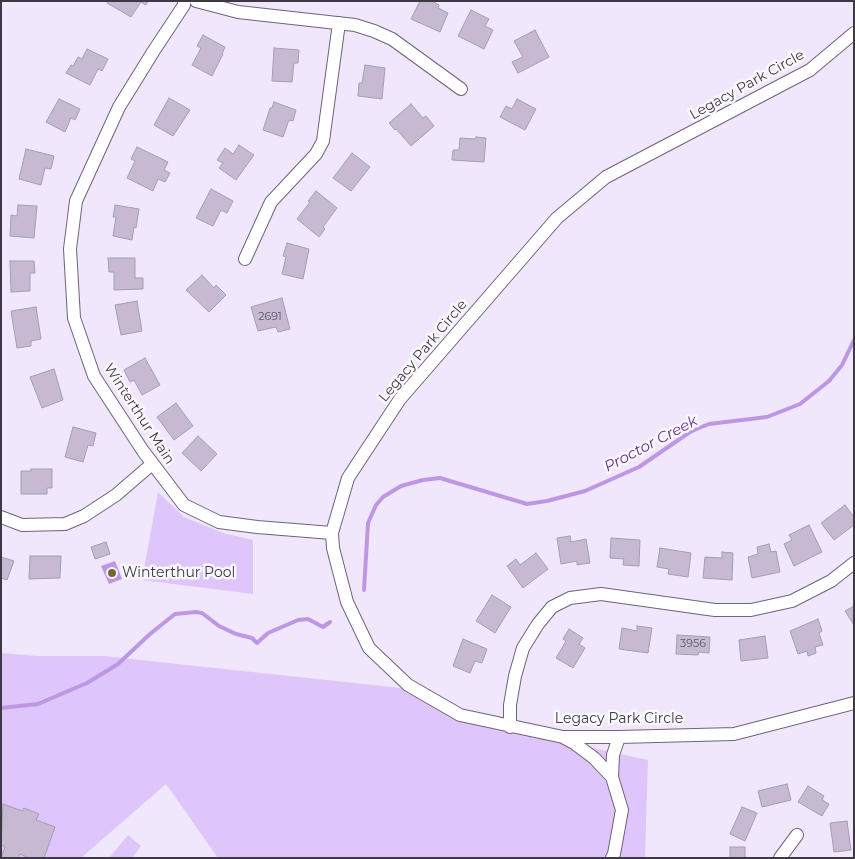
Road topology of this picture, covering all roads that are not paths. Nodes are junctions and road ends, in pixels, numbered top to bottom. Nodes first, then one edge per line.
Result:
1 (184, 1) edge
2 (196, 1) edge
3 (339, 23) junction
4 (854, 34) edge
5 (461, 89) dead end
6 (245, 259) dead end
7 (152, 464) junction
8 (1, 518) edge
9 (332, 533) junction
10 (854, 563) edge
11 (854, 702) edge
12 (510, 726) junction
13 (563, 737) junction
14 (619, 737) junction
15 (612, 777) junction
16 (796, 835) dead end
17 (613, 856) edge
18 (780, 858) edge

1 - 7 street, Winterthur Main
2 - 3 street
3 - 5 street
3 - 6 street
4 - 9 street, Legacy Park Circle
7 - 8 street
7 - 9 street, Winterthur Main
9 - 12 street, Legacy Park Circle
10 - 12 street
11 - 14 street, Legacy Park Circle
12 - 13 street, Legacy Park Circle
13 - 14 street, Legacy Park Circle
13 - 15 street
14 - 15 street
15 - 17 street
16 - 18 street

